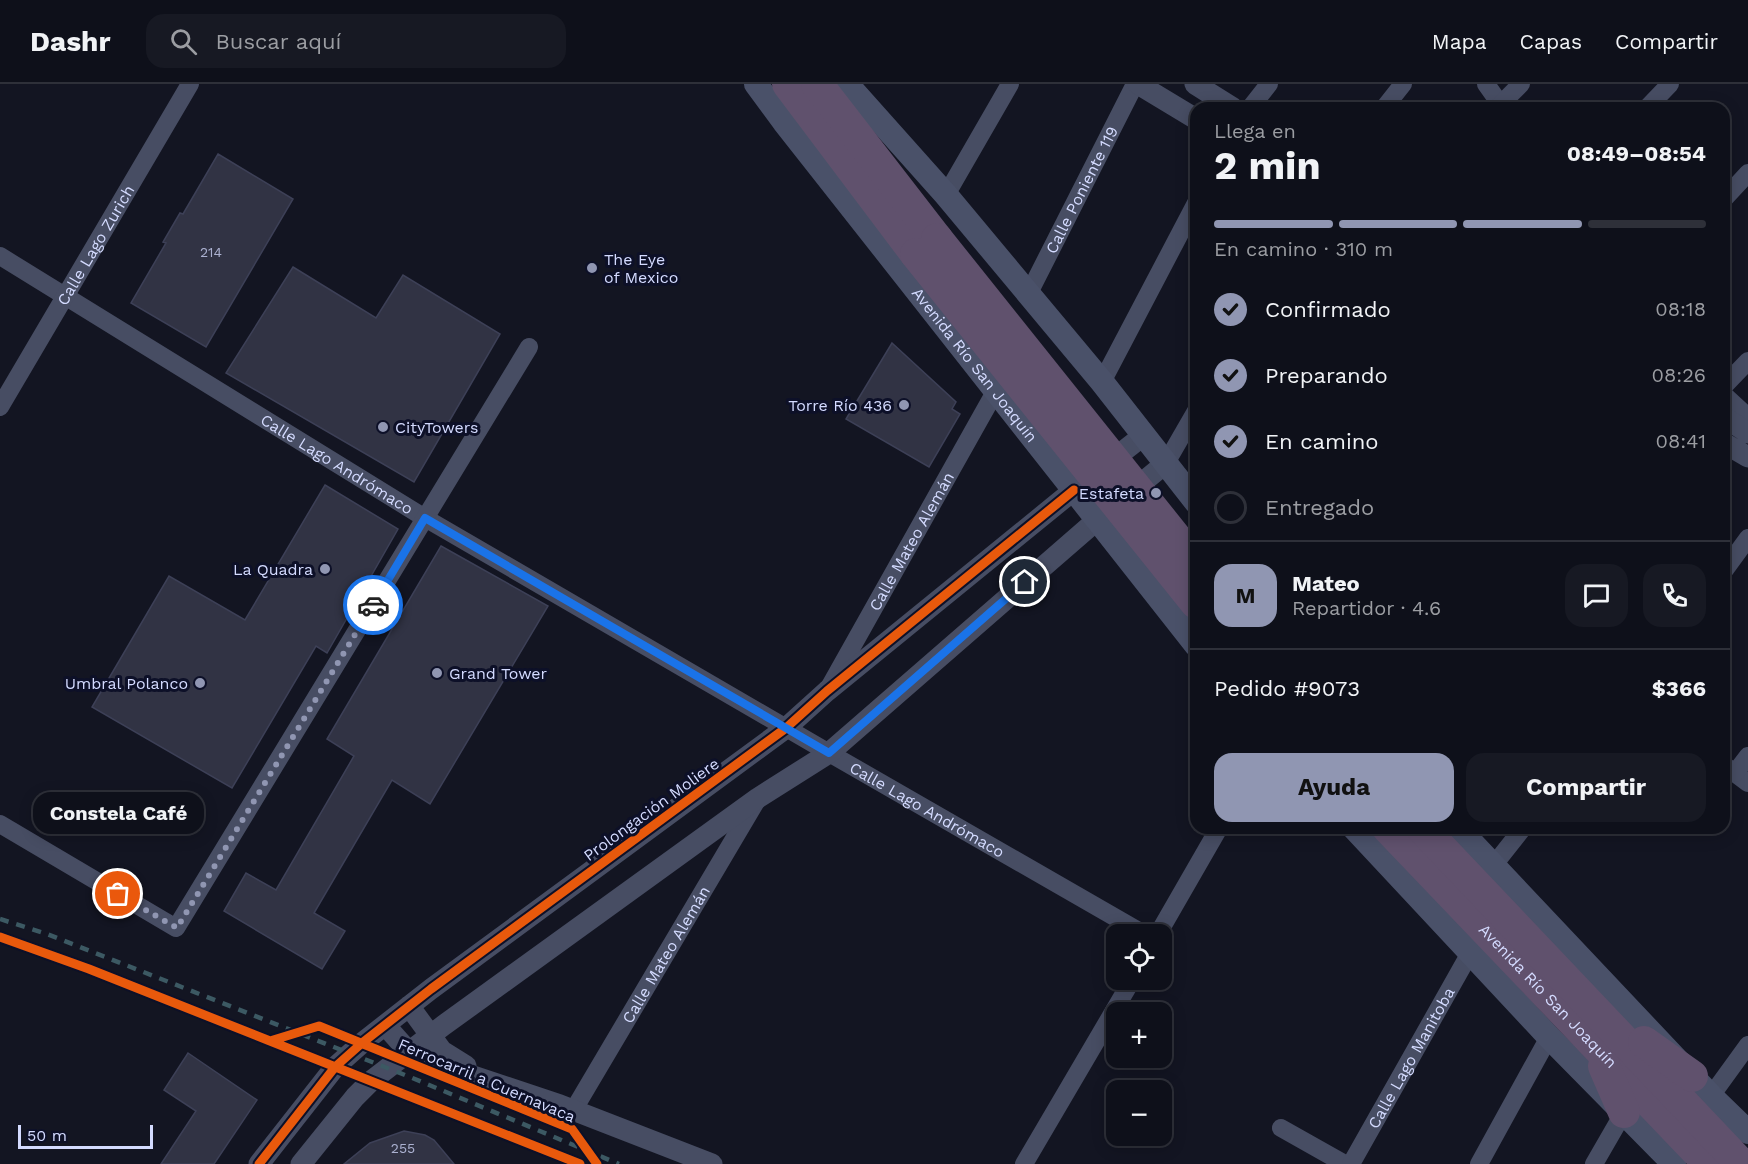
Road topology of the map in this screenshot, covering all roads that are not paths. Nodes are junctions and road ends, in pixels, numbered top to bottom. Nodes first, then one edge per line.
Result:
1 (190, 84) edge
2 (756, 84) edge
3 (788, 84) edge
4 (817, 84) edge
5 (847, 84) edge
6 (1010, 84) edge
7 (1137, 84) edge
8 (1195, 84) edge
9 (1269, 84) edge
10 (1403, 84) edge
11 (1486, 84) edge
12 (1521, 84) edge
13 (1670, 84) edge
14 (1224, 102) edge
15 (1255, 102) edge
16 (1389, 102) edge
17 (1498, 102) edge
18 (1505, 102) edge
19 (1653, 102) edge
20 (1190, 115) edge
21 (1748, 173) edge
22 (1730, 192) edge
23 (946, 195) junction
24 (1190, 214) edge
25 (926, 246) junction
26 (0, 256) edge
27 (1028, 295) junction
28 (67, 296) junction
29 (529, 347) dead end
30 (1748, 362) edge
31 (1730, 380) edge
32 (1102, 382) junction
33 (995, 392) junction
34 (1730, 400) edge
35 (0, 407) edge
36 (1748, 417) edge
37 (1190, 421) edge
38 (1730, 421) edge
39 (1748, 434) edge
40 (1144, 435) junction
41 (1730, 447) edge
42 (1748, 458) edge
43 (1166, 463) junction
44 (1074, 490) junction
45 (1190, 494) edge
46 (425, 518) junction
47 (1097, 520) junction
48 (1748, 538) edge
49 (1190, 556) edge
50 (1730, 563) edge
51 (1190, 595) edge
52 (1190, 637) edge
53 (827, 691) junction
54 (786, 728) junction
55 (829, 753) junction
56 (1748, 756) edge
57 (1735, 774) edge
58 (758, 798) junction
59 (0, 824) edge
60 (1216, 834) edge
61 (1360, 834) edge
62 (1394, 834) edge
63 (1428, 834) edge
64 (1464, 834) edge
65 (1518, 834) edge
66 (1493, 866) junction
67 (1127, 924) edge
68 (1164, 924) edge
69 (1470, 953) junction
70 (1125, 990) edge
71 (1590, 1003) junction
72 (409, 1006) junction
73 (385, 1025) junction
74 (432, 1035) junction
75 (1549, 1037) junction
76 (1748, 1045) edge
77 (1595, 1046) junction
78 (409, 1053) junction
79 (491, 1082) junction
80 (1701, 1086) junction
81 (573, 1111) junction
82 (1624, 1112) junction
83 (1281, 1128) dead end
84 (1748, 1132) edge
85 (260, 1164) edge
86 (301, 1164) edge
87 (712, 1164) edge
88 (1024, 1164) edge
89 (1345, 1164) edge
90 (1351, 1164) edge
91 (1479, 1164) edge
92 (1594, 1164) edge
93 (1674, 1164) edge
94 (1709, 1164) edge
95 (1741, 1164) edge

1 - 28 street, Calle Lago Zurich
2 - 33 main road, Avenida Río San Joaquín
3 - 25 highway, Avenida Río San Joaquín
4 - 25 highway, Avenida Río San Joaquín
5 - 23 main road
6 - 23 street
7 - 20 street
7 - 27 street, Calle Poniente 119
8 - 14 street
9 - 15 street
10 - 16 street
11 - 17 street
12 - 18 street
13 - 19 street
21 - 22 street
23 - 27 main road
24 - 32 street
25 - 49 highway, Avenida Río San Joaquín, bridge
25 - 51 highway, Avenida Río San Joaquín, bridge
26 - 28 street, Calle Lago Andrómaco
27 - 32 main road
28 - 35 street, Calle Lago Zurich
28 - 46 street, Calle Lago Andrómaco
29 - 46 street
30 - 31 street
32 - 40 main road
33 - 44 main road, Avenida Río San Joaquín
33 - 53 street, Calle Mateo Alemán
34 - 36 street
37 - 43 street
38 - 39 street
40 - 43 main road
40 - 44 street, Prolongación Moliere
41 - 42 street
43 - 45 main road
43 - 47 street
44 - 47 main road, Avenida Río San Joaquín
44 - 53 street, Prolongación Moliere
46 - 54 street, Calle Lago Andrómaco
46 - 59 street
47 - 52 main road, Avenida Río San Joaquín
47 - 55 street
48 - 50 street
53 - 54 street, Prolongación Moliere
54 - 55 street, Calle Lago Andrómaco
54 - 72 street, Prolongación Moliere
55 - 58 street
55 - 67 street, Calle Lago Andrómaco
56 - 57 street
58 - 74 street
58 - 81 street, Calle Mateo Alemán
60 - 68 street
61 - 69 main road, Avenida Río San Joaquín
62 - 77 highway, Avenida Río San Joaquín
63 - 71 highway, Avenida Río San Joaquín
64 - 66 main road
65 - 66 street
66 - 80 main road
69 - 75 main road, Avenida Río San Joaquín
69 - 90 street, Calle Lago Manitoba
70 - 88 street
71 - 80 highway
71 - 95 highway, Avenida Río San Joaquín
72 - 73 street, Prolongación Moliere
72 - 74 street
73 - 78 street
73 - 85 street, Prolongación Moliere
74 - 78 street
74 - 79 street
75 - 82 main road, Avenida Río San Joaquín
75 - 91 street
76 - 80 street
77 - 82 highway
77 - 94 highway, Avenida Río San Joaquín
78 - 79 street
78 - 86 street
79 - 81 street
80 - 84 main road
81 - 87 street
82 - 92 street
82 - 93 main road, Avenida Río San Joaquín
83 - 89 street

